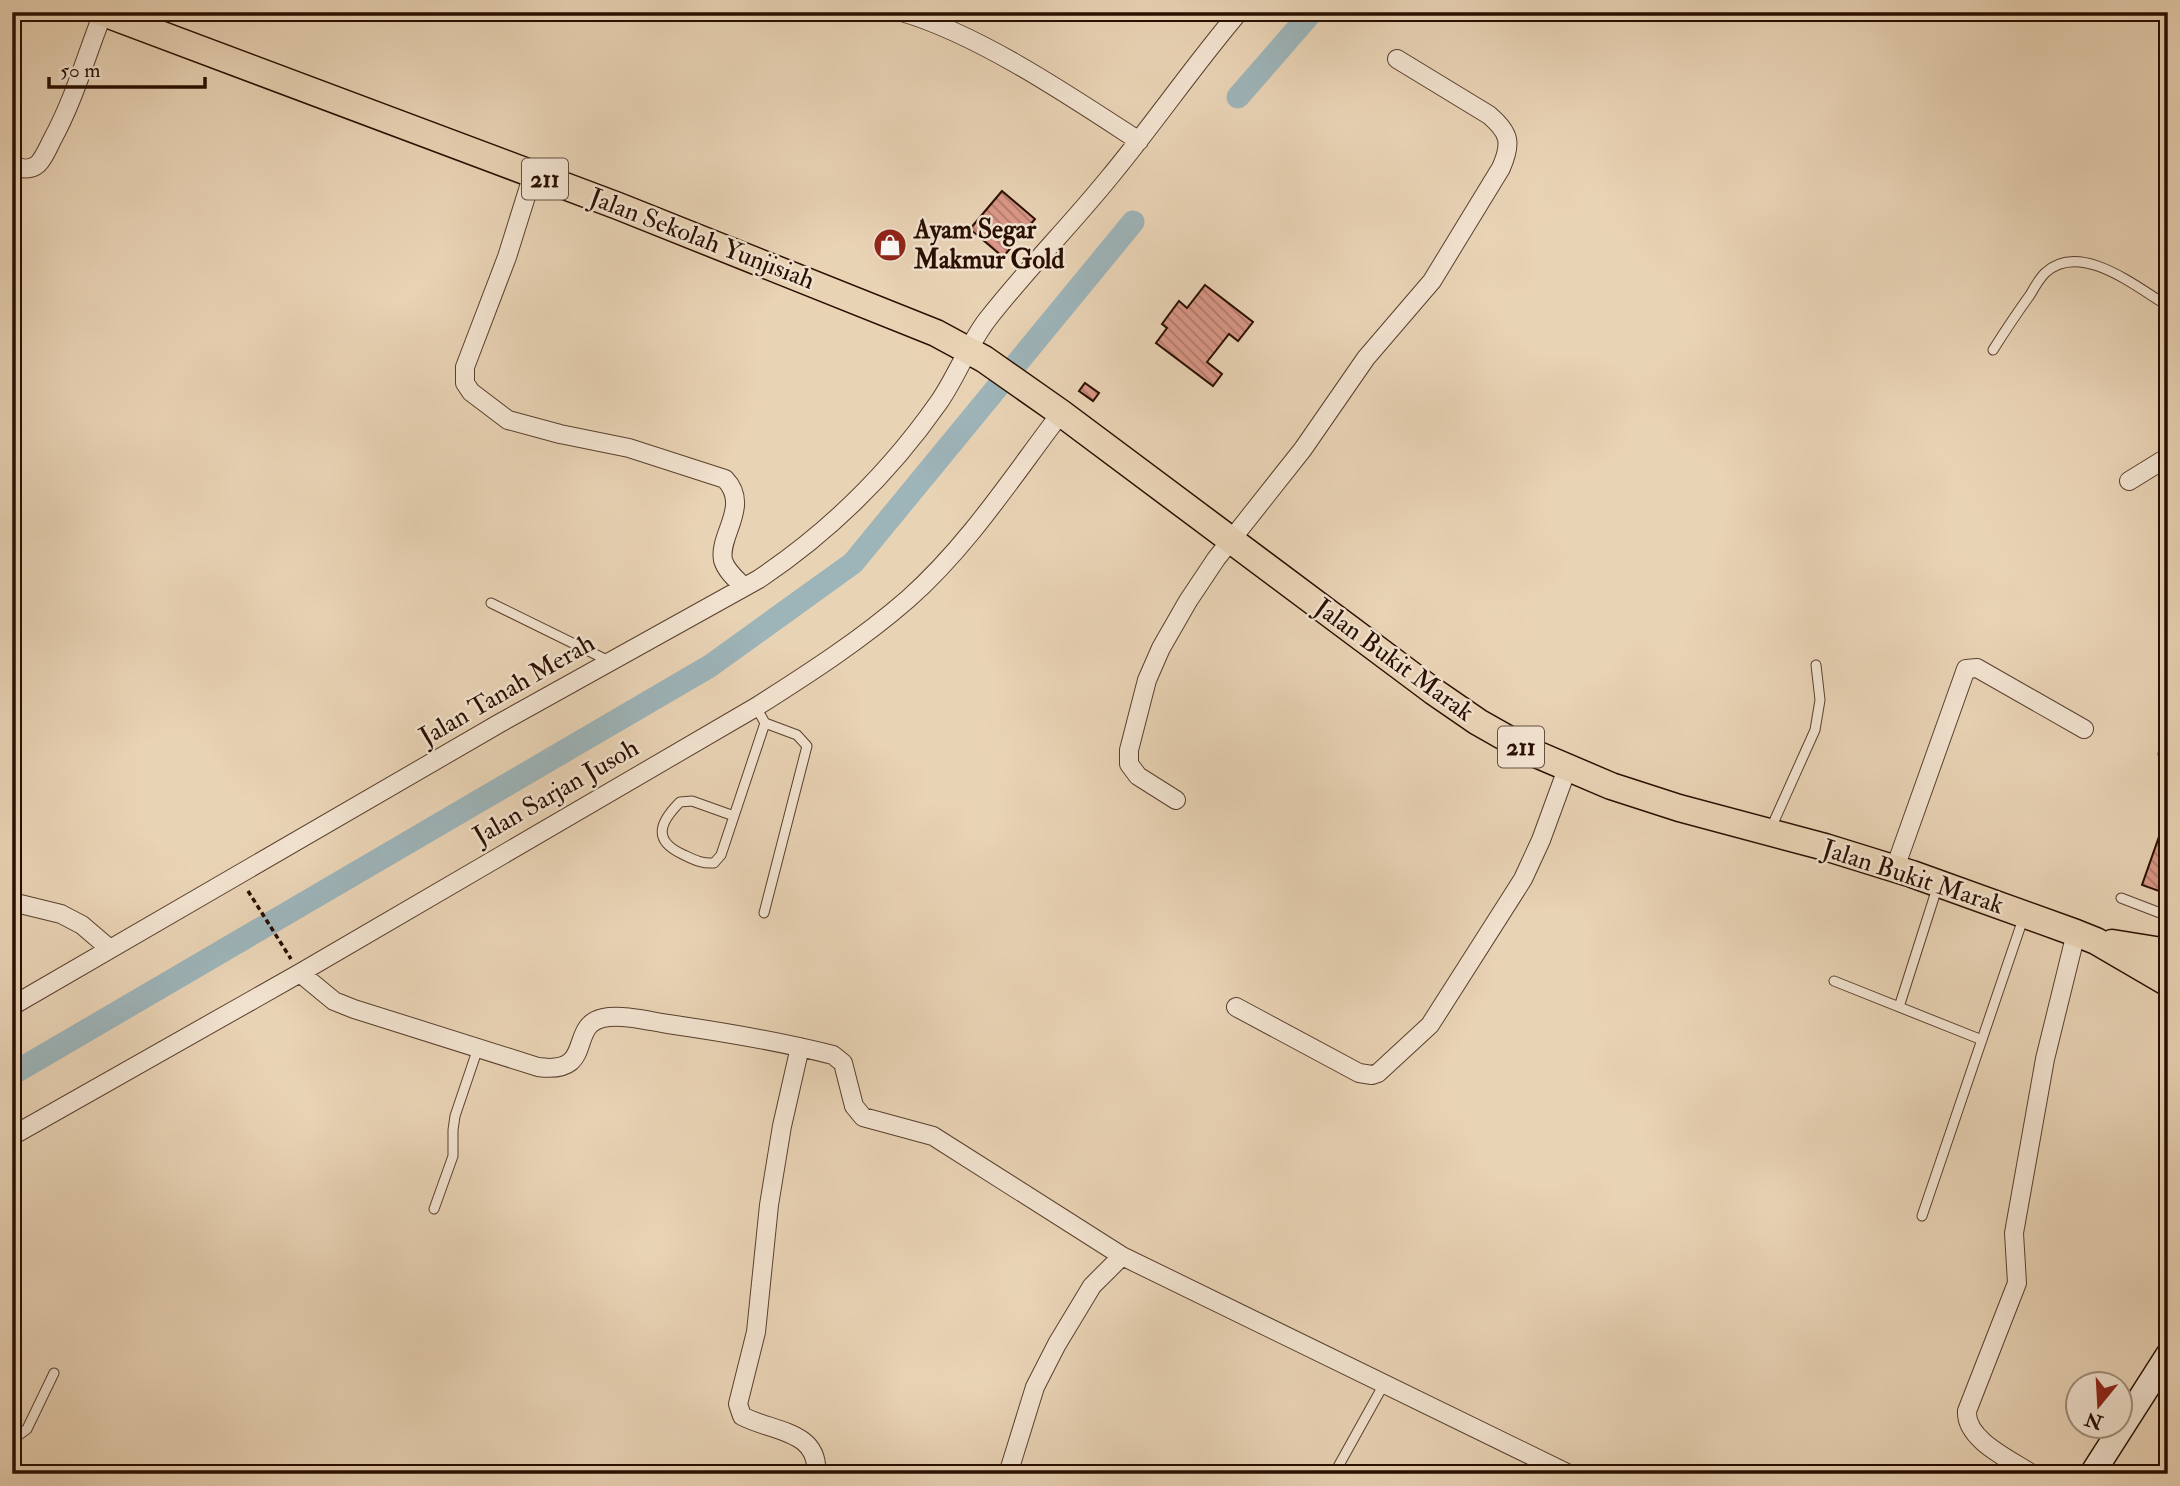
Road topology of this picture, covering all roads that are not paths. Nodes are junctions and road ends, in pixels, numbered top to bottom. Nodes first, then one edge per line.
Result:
1 (740, 12) edge
2 (753, 12) edge
3 (901, 12) edge
4 (1239, 12) edge
5 (102, 13) edge
6 (151, 21) edge
7 (1397, 59) dead end
8 (1139, 141) junction
9 (12, 165) edge
10 (533, 174) junction
11 (2168, 306) edge
12 (1993, 350) dead end
13 (976, 355) junction
14 (1054, 408) junction
15 (2168, 457) edge
16 (2129, 481) dead end
17 (1231, 540) junction
18 (744, 587) junction
19 (491, 603) dead end
20 (610, 661) junction
21 (1816, 665) dead end
22 (756, 707) junction
23 (765, 723) junction
24 (2084, 729) dead end
25 (1567, 769) junction
26 (1176, 800) dead end
27 (734, 816) junction
28 (1769, 832) junction
29 (1895, 868) junction
30 (1939, 883) junction
31 (2121, 898) dead end
32 (12, 902) edge
33 (764, 913) dead end
34 (2025, 914) junction
35 (2168, 916) edge
36 (2086, 937) junction
37 (110, 949) junction
38 (2168, 952) edge
39 (300, 973) junction
40 (1834, 981) dead end
41 (2168, 983) edge
42 (12, 1006) edge
43 (1237, 1007) dead end
44 (1899, 1007) junction
45 (1982, 1040) junction
46 (800, 1046) junction
47 (478, 1048) junction
48 (12, 1136) edge
49 (434, 1209) dead end
50 (1922, 1216) dead end
51 (1122, 1256) junction
52 (2168, 1355) edge
53 (54, 1373) dead end
54 (1384, 1384) junction
55 (12, 1440) edge
56 (817, 1474) edge
57 (1008, 1474) edge
58 (1197, 1474) edge
59 (1225, 1474) edge
60 (1334, 1474) edge
61 (1569, 1474) edge
62 (2032, 1474) edge
63 (2092, 1474) edge

1 - 2 street
3 - 8 street
4 - 8 street, Jalan Tanah Merah
5 - 6 main road, Jalan Sekolah Yunjisiah / 211
5 - 9 street
6 - 10 main road, Jalan Sekolah Yunjisiah / 211
7 - 17 street
8 - 13 street, Jalan Tanah Merah
10 - 13 main road, Jalan Sekolah Yunjisiah / 211
10 - 18 street
11 - 12 lane
13 - 14 main road, Jalan Bukit Marak / 211
13 - 18 street, Jalan Tanah Merah
14 - 17 main road, Jalan Bukit Marak / 211
14 - 22 street, Jalan Sarjan Jusoh
15 - 16 street
17 - 25 main road, Jalan Bukit Marak / 211
17 - 26 street
18 - 20 street, Jalan Tanah Merah
19 - 20 lane
20 - 37 street, Jalan Tanah Merah
21 - 28 lane
22 - 23 lane
22 - 39 street, Jalan Sarjan Jusoh
23 - 27 lane
23 - 33 lane
24 - 29 street
25 - 28 main road, Jalan Bukit Marak / 211
25 - 43 street
27 - 27 lane
28 - 29 main road, Jalan Bukit Marak / 211
29 - 30 main road, Jalan Bukit Marak / 211
30 - 34 main road, Jalan Bukit Marak / 211
30 - 44 lane
31 - 35 lane
32 - 37 street
34 - 36 main road, Jalan Bukit Marak / 211
34 - 45 lane
36 - 38 main road, Jalan Bukit Marak / 211
36 - 41 main road, Jalan Bukit Marak / 211
36 - 62 street
37 - 42 street, Jalan Tanah Merah
39 - 47 street
39 - 48 street, Jalan Sarjan Jusoh
40 - 44 lane
44 - 45 lane
45 - 50 lane
46 - 47 street
46 - 51 street
46 - 56 street
47 - 49 lane
51 - 54 street
51 - 57 street
52 - 63 main road
53 - 55 lane
54 - 60 lane
54 - 61 street
58 - 59 lane

